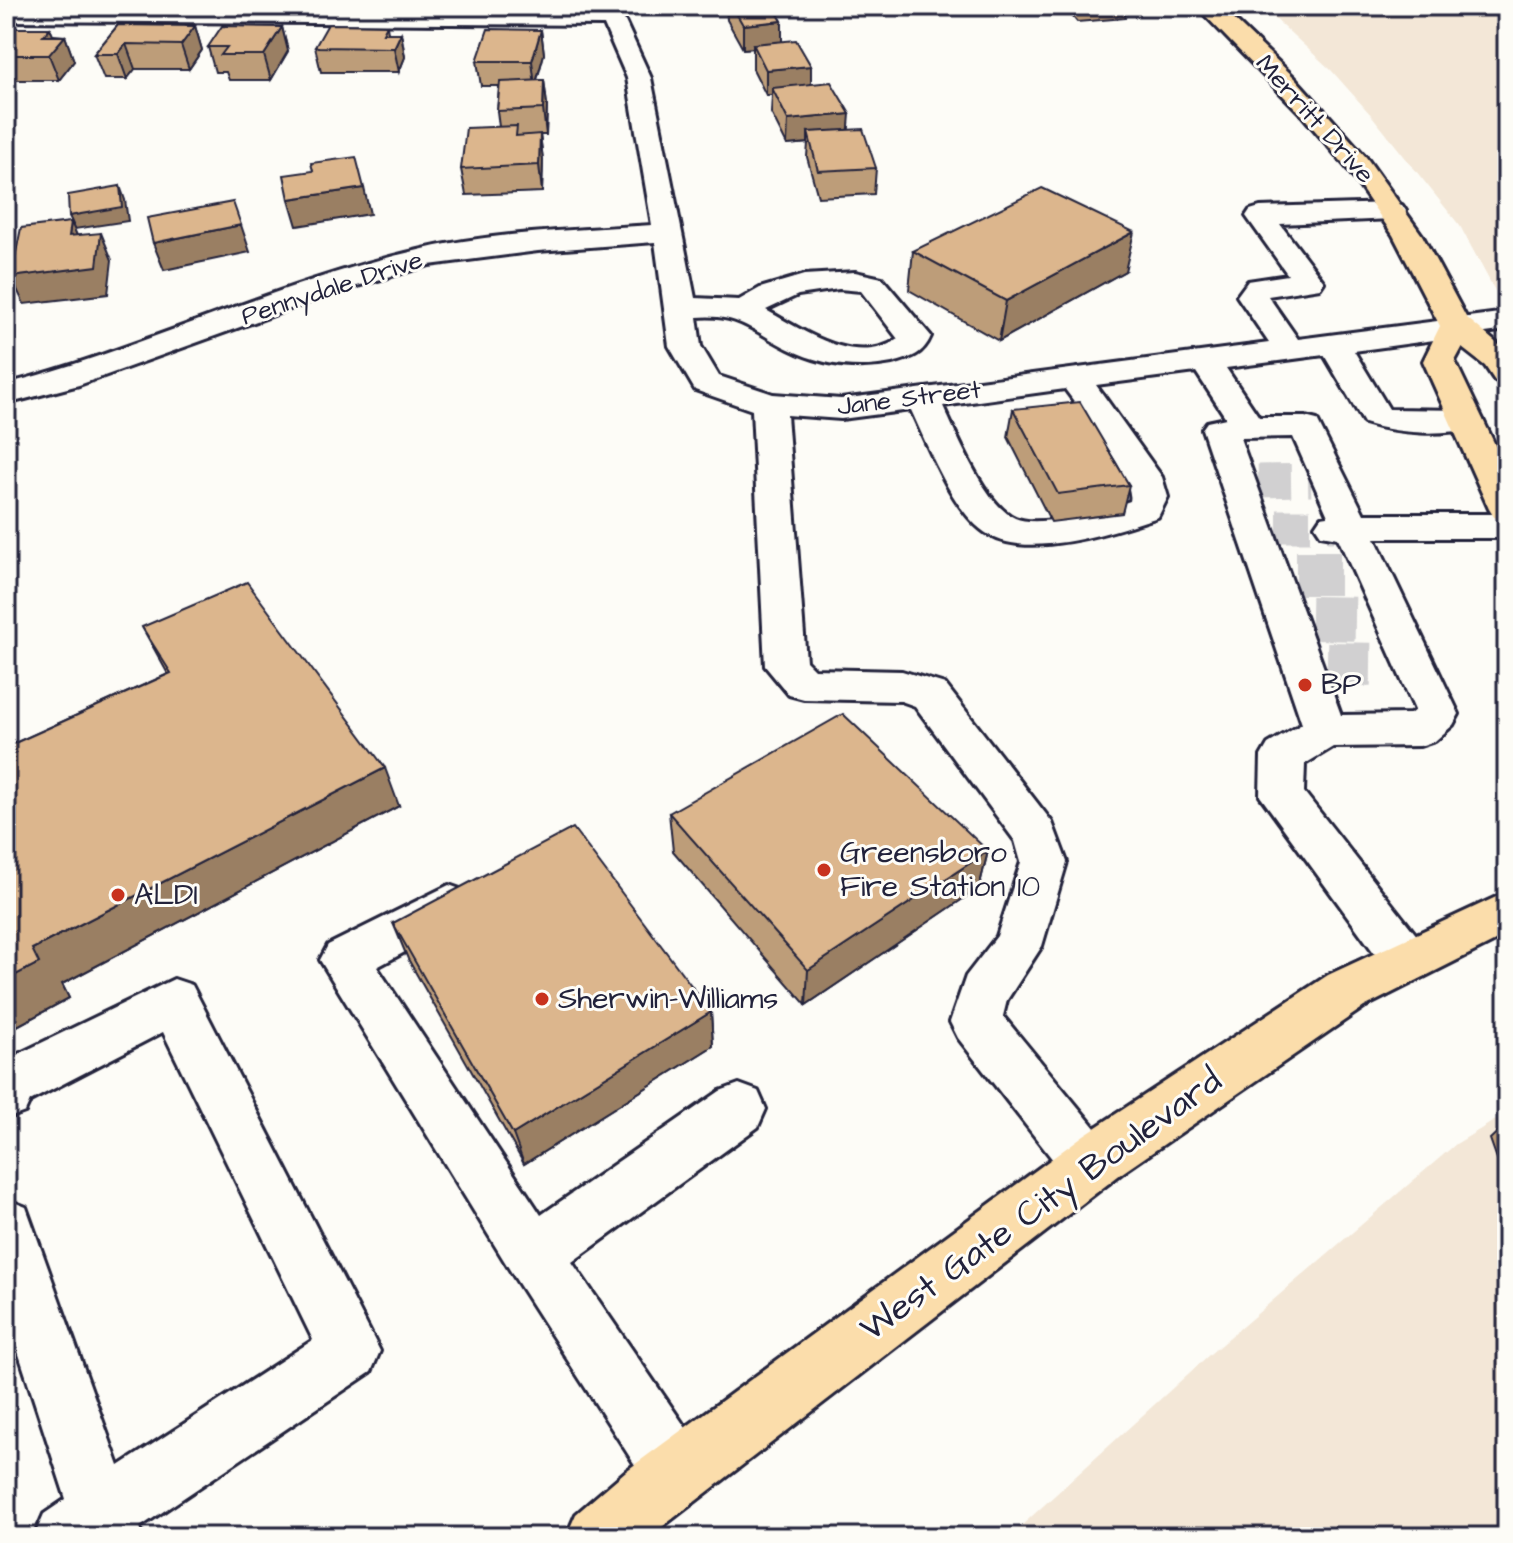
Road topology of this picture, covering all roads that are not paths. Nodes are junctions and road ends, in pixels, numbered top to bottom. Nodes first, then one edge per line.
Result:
1 (1207, 6) edge
2 (609, 12) edge
3 (6, 14) edge
4 (1392, 211) junction
5 (669, 232) junction
6 (681, 309) junction
7 (743, 311) junction
8 (1507, 321) edge
9 (1456, 326) junction
10 (1333, 343) junction
11 (1290, 350) junction
12 (1205, 361) junction
13 (1507, 374) edge
14 (1074, 378) junction
15 (6, 394) edge
16 (923, 398) junction
17 (769, 404) junction
18 (1466, 420) junction
19 (1249, 427) junction
20 (1507, 509) edge
21 (1343, 526) junction
22 (1507, 526) edge
23 (1326, 731) junction
24 (490, 884) edge
25 (1507, 912) edge
26 (1408, 961) junction
27 (6, 1094) edge
28 (739, 1109) dead end
29 (1090, 1164) junction
30 (6, 1227) edge
31 (533, 1255) junction
32 (678, 1473) junction
33 (94, 1529) edge
34 (599, 1537) edge

1 - 4 main road, Merritt Drive
2 - 3 street
2 - 5 street, Jane Street
4 - 9 main road, Merritt Drive
4 - 11 street
5 - 6 street, Jane Street
5 - 15 street, Pennydale Drive
6 - 7 street
6 - 17 street, Jane Street
7 - 7 street
8 - 9 street, Jane Street
9 - 10 street, Jane Street
9 - 13 main road, Merritt Drive
9 - 18 main road
10 - 11 street, Jane Street
10 - 18 street
11 - 12 street, Jane Street
12 - 14 street, Jane Street
12 - 19 street
14 - 16 street, Jane Street
14 - 16 street
16 - 17 street, Jane Street
17 - 29 street
18 - 20 main road
19 - 21 street
19 - 23 street
21 - 22 street
21 - 23 street
23 - 26 street
24 - 31 street
25 - 26 main road, West Gate City Boulevard
26 - 29 main road, West Gate City Boulevard
27 - 33 street
28 - 31 street
29 - 32 main road, West Gate City Boulevard
30 - 33 street
31 - 32 street
32 - 34 main road, West Gate City Boulevard

